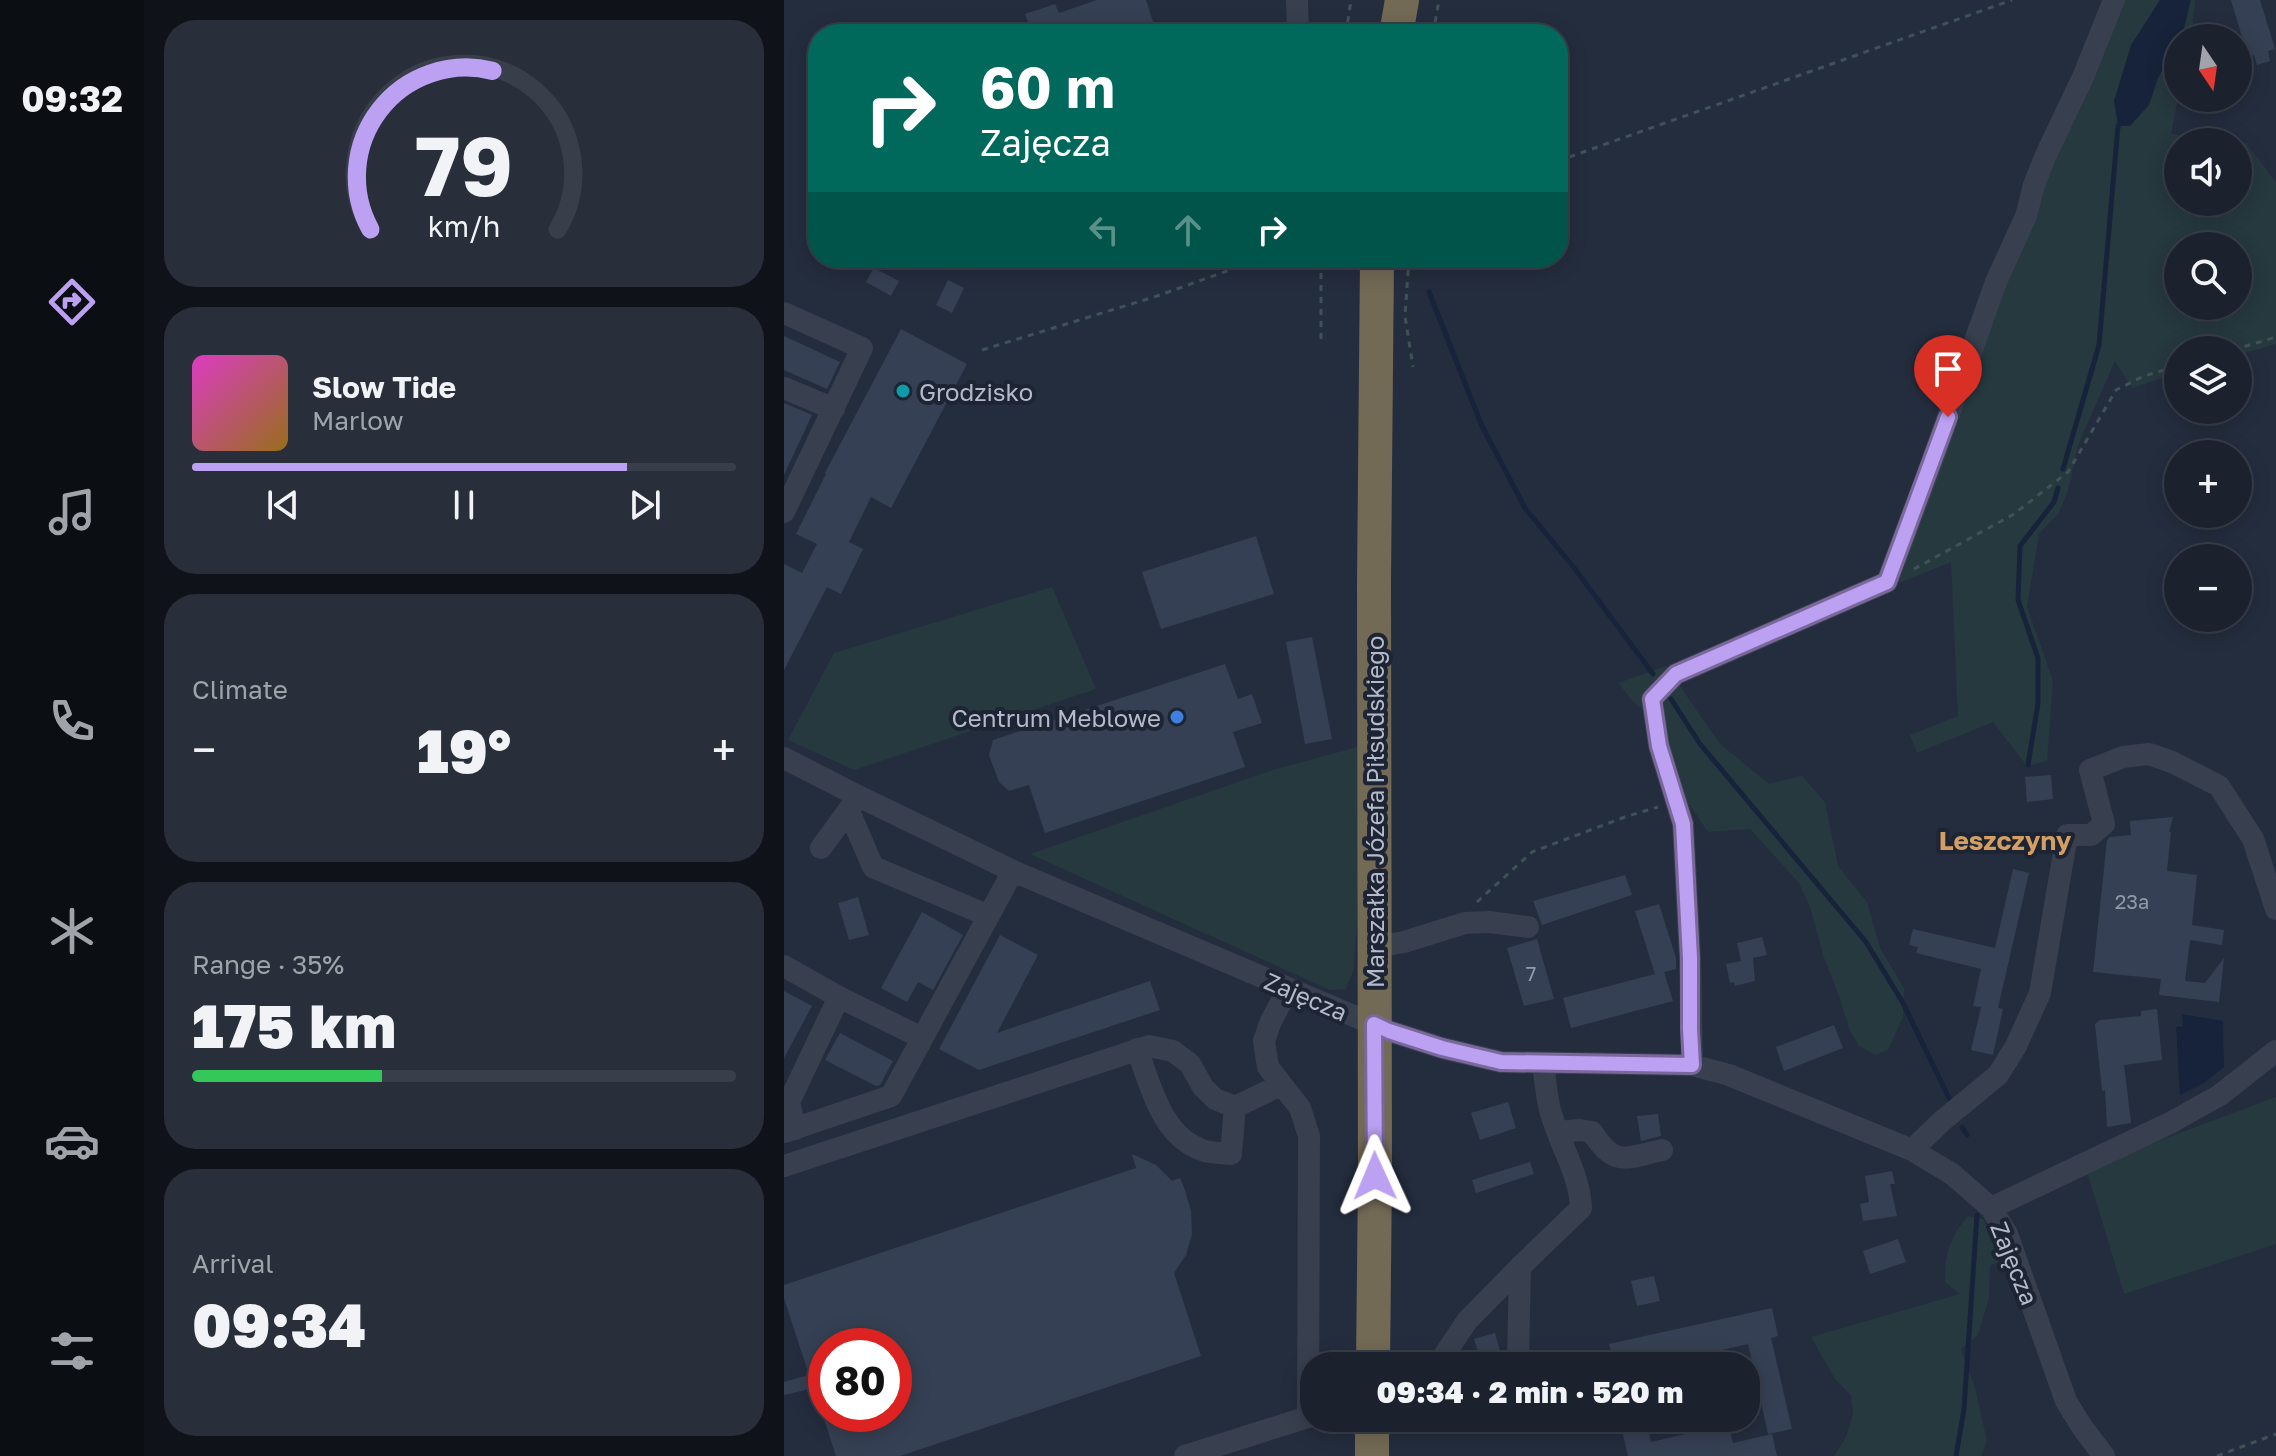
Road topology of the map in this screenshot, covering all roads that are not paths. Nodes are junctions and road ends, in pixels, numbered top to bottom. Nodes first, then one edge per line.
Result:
1 (1297, 0) edge
2 (1391, 0) edge
3 (1402, 0) edge
4 (2114, 0) edge
5 (1298, 24) edge
6 (1393, 24) edge
7 (1396, 24) edge
8 (1377, 268) edge
9 (784, 313) edge
10 (784, 388) edge
11 (834, 409) junction
12 (784, 512) edge
13 (784, 758) edge
14 (853, 804) junction
15 (821, 848) dead end
16 (1013, 871) junction
17 (2276, 909) edge
18 (989, 916) junction
19 (1528, 927) dead end
20 (1375, 947) junction
21 (784, 966) edge
22 (1288, 989) junction
23 (839, 997) junction
24 (1374, 1024) junction
25 (922, 1038) junction
26 (1137, 1049) junction
27 (2276, 1051) edge
28 (1543, 1063) junction
29 (1692, 1065) junction
30 (1281, 1085) junction
31 (1235, 1107) junction
32 (790, 1130) edge
33 (1558, 1132) junction
34 (1662, 1150) dead end
35 (1912, 1150) junction
36 (784, 1166) edge
37 (1991, 1208) junction
38 (1520, 1267) junction
39 (1373, 1352) edge
40 (1446, 1352) edge
41 (1518, 1352) edge
42 (1372, 1432) edge
43 (1185, 1456) edge
44 (1372, 1456) edge
45 (2104, 1456) edge

1 - 5 street
2 - 6 highway
3 - 7 highway
4 - 29 street
8 - 20 highway, Marszałka Józefa Piłsudskiego
9 - 11 street
10 - 11 street
11 - 12 street
13 - 14 street, Zajęcza
14 - 15 street
14 - 16 street, Zajęcza
14 - 18 street
16 - 18 street
16 - 22 street, Zajęcza
17 - 35 street
18 - 25 street
19 - 20 street
20 - 24 highway, Marszałka Józefa Piłsudskiego
21 - 23 street
22 - 24 street, Zajęcza
22 - 30 street
23 - 25 street
23 - 32 street
24 - 28 street, Zajęcza
24 - 39 highway, Marszałka Józefa Piłsudskiego
25 - 32 street
26 - 31 street
26 - 31 street
26 - 36 street
27 - 37 street
28 - 29 street, Zajęcza
28 - 33 street
29 - 35 street, Zajęcza
30 - 31 street
30 - 43 street
33 - 34 street
33 - 38 street
35 - 37 street, Zajęcza
37 - 45 street, Zajęcza
38 - 40 street
38 - 41 street
42 - 44 highway

